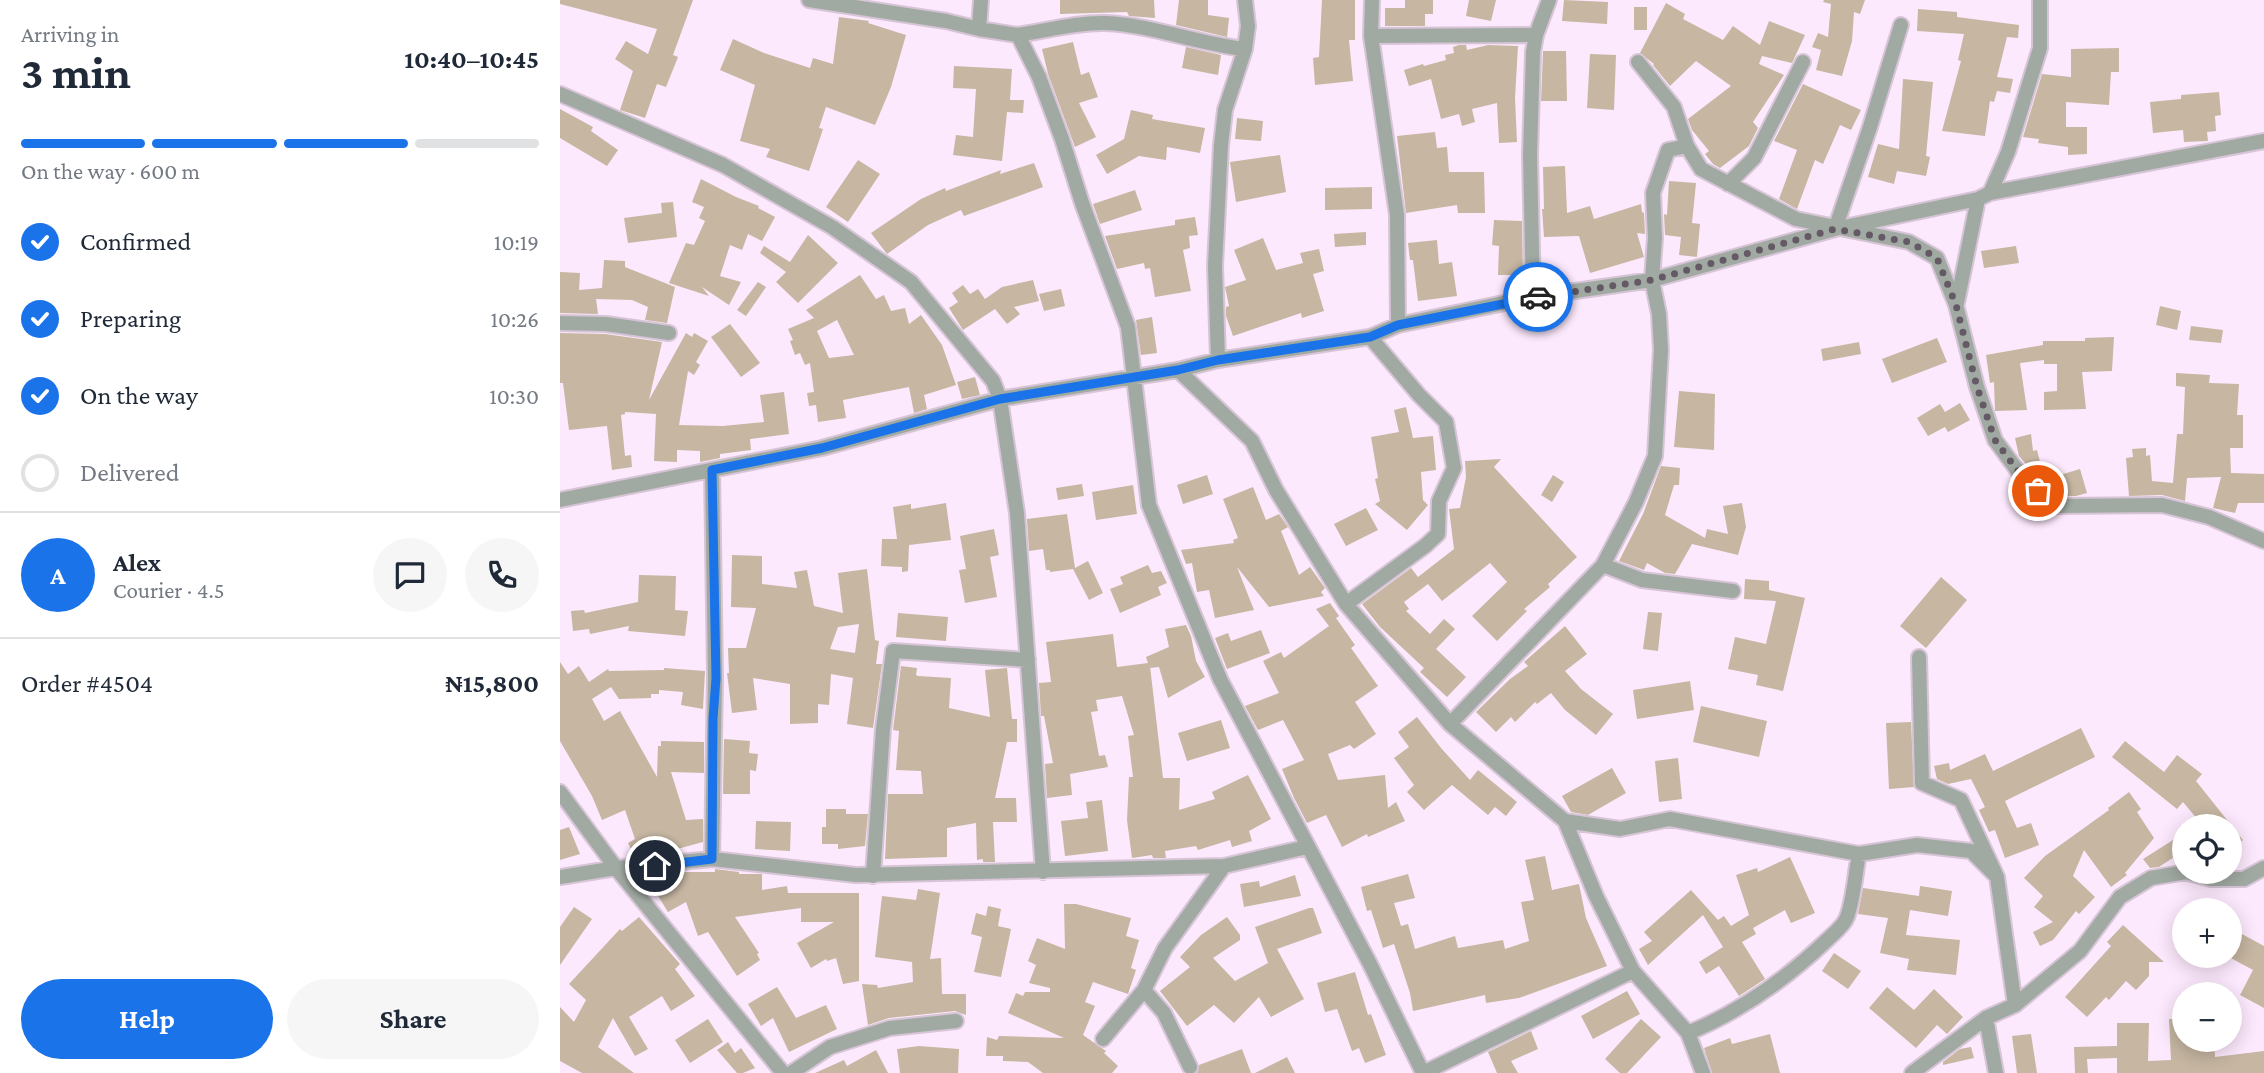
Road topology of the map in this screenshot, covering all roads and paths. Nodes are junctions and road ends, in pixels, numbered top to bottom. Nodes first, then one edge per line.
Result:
1 (809, 0) edge
2 (981, 0) edge
3 (1245, 0) edge
4 (1373, 0) edge
5 (1549, 0) edge
6 (2039, 0) edge
7 (1901, 25) dead end
8 (979, 29) junction
9 (1018, 35) junction
10 (1536, 35) junction
11 (1371, 36) junction
12 (1245, 49) junction
13 (1638, 62) dead end
14 (1803, 62) dead end
15 (560, 94) edge
16 (2264, 141) edge
17 (1687, 146) junction
18 (1728, 184) junction
19 (1984, 196) junction
20 (1835, 229) junction
21 (1652, 280) junction
22 (1534, 298) junction
23 (1956, 305) junction
24 (560, 323) edge
25 (1398, 325) junction
26 (669, 333) dead end
27 (1370, 337) junction
28 (1218, 360) junction
29 (1178, 370) junction
30 (1134, 377) junction
31 (1000, 399) junction
32 (712, 470) junction
33 (560, 500) edge
34 (2264, 541) edge
35 (1603, 565) junction
36 (1733, 591) dead end
37 (1346, 604) junction
38 (1919, 657) dead end
39 (1028, 660) junction
40 (1450, 724) junction
41 (560, 792) edge
42 (1565, 821) junction
43 (1307, 847) junction
44 (1859, 854) junction
45 (712, 859) junction
46 (1224, 866) junction
47 (616, 868) junction
48 (2264, 868) edge
49 (1043, 872) junction
50 (873, 876) junction
51 (560, 877) edge
52 (1997, 877) junction
53 (1633, 971) junction
54 (1144, 990) junction
55 (2015, 1005) junction
56 (1986, 1018) junction
57 (956, 1021) dead end
58 (1688, 1032) junction
59 (1103, 1039) dead end
60 (1191, 1067) dead end
61 (783, 1073) edge
62 (791, 1073) edge
63 (1703, 1073) edge
64 (1912, 1073) edge
65 (1996, 1073) edge

1 - 8 street
2 - 8 street
3 - 12 street
4 - 11 street
5 - 10 street
6 - 19 street
7 - 20 street
8 - 9 street
9 - 12 street
9 - 30 street
10 - 11 street
10 - 22 street
11 - 25 street
12 - 28 street
13 - 17 street
14 - 18 street
15 - 31 street
16 - 19 street
17 - 18 street
17 - 21 street
18 - 20 street
19 - 20 street
19 - 23 street
20 - 21 street
20 - 23 street
21 - 22 street
21 - 35 street
22 - 25 street
23 - 34 street
24 - 26 street
25 - 27 street
27 - 28 street
27 - 37 street
28 - 29 street
29 - 30 street
29 - 37 street
30 - 31 street
30 - 43 street
31 - 32 street
31 - 39 street
32 - 33 street
32 - 45 street
35 - 36 street
35 - 40 street
37 - 40 street
38 - 52 street
39 - 49 street
39 - 50 street
40 - 42 street
41 - 47 street
42 - 44 street
42 - 53 street
43 - 46 street
43 - 53 street
44 - 52 street
44 - 58 street
45 - 47 street
45 - 50 street
46 - 49 street
46 - 54 street
47 - 51 street
47 - 61 street
48 - 55 street
49 - 50 street
52 - 55 street
53 - 58 street
54 - 59 street
54 - 60 street
55 - 56 street
56 - 64 street
56 - 65 street
57 - 62 street
58 - 63 street

